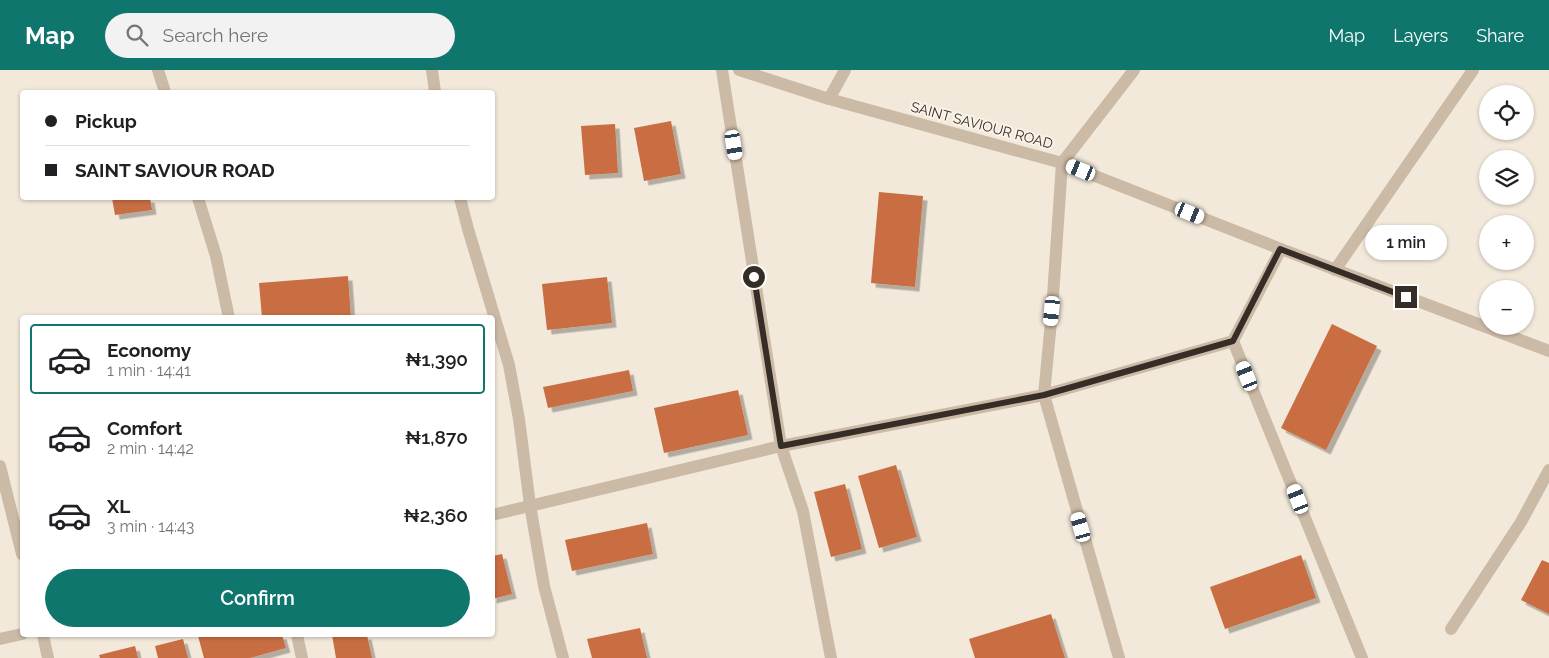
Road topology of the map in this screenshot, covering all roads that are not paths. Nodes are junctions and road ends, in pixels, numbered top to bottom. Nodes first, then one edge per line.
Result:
1 (158, 70) edge
2 (432, 70) edge
3 (722, 70) edge
4 (738, 70) edge
5 (845, 70) edge
6 (1134, 70) edge
7 (1473, 70) edge
8 (164, 90) edge
9 (435, 90) edge
10 (828, 99) junction
11 (1062, 163) junction
12 (199, 200) edge
13 (461, 200) edge
14 (1280, 249) junction
15 (1335, 270) junction
16 (228, 315) edge
17 (494, 315) edge
18 (495, 319) edge
19 (1233, 341) junction
20 (1549, 351) edge
21 (1044, 395) junction
22 (781, 446) junction
23 (0, 466) edge
24 (1549, 470) edge
25 (530, 505) junction
26 (495, 514) edge
27 (20, 546) edge
28 (1451, 629) dead end
29 (20, 634) edge
30 (43, 637) edge
31 (297, 637) edge
32 (0, 639) edge
33 (48, 658) edge
34 (302, 658) edge
35 (563, 658) edge
36 (831, 658) edge
37 (1119, 658) edge
38 (1362, 658) edge

1 - 8 street
2 - 9 street
3 - 22 street
4 - 10 street, SAINT SAVIOUR ROAD
5 - 10 street
6 - 11 street
7 - 15 street
10 - 11 street, SAINT SAVIOUR ROAD
11 - 14 street, SAINT SAVIOUR ROAD
11 - 21 street
12 - 16 street
13 - 17 street
14 - 15 street, SAINT SAVIOUR ROAD
14 - 19 street
15 - 20 street, SAINT SAVIOUR ROAD
18 - 25 street
19 - 21 street
19 - 38 street
21 - 22 street
21 - 37 street
22 - 25 street
22 - 36 street
23 - 27 street
24 - 28 street
25 - 26 street
25 - 35 street
29 - 32 street
30 - 33 street
31 - 34 street

